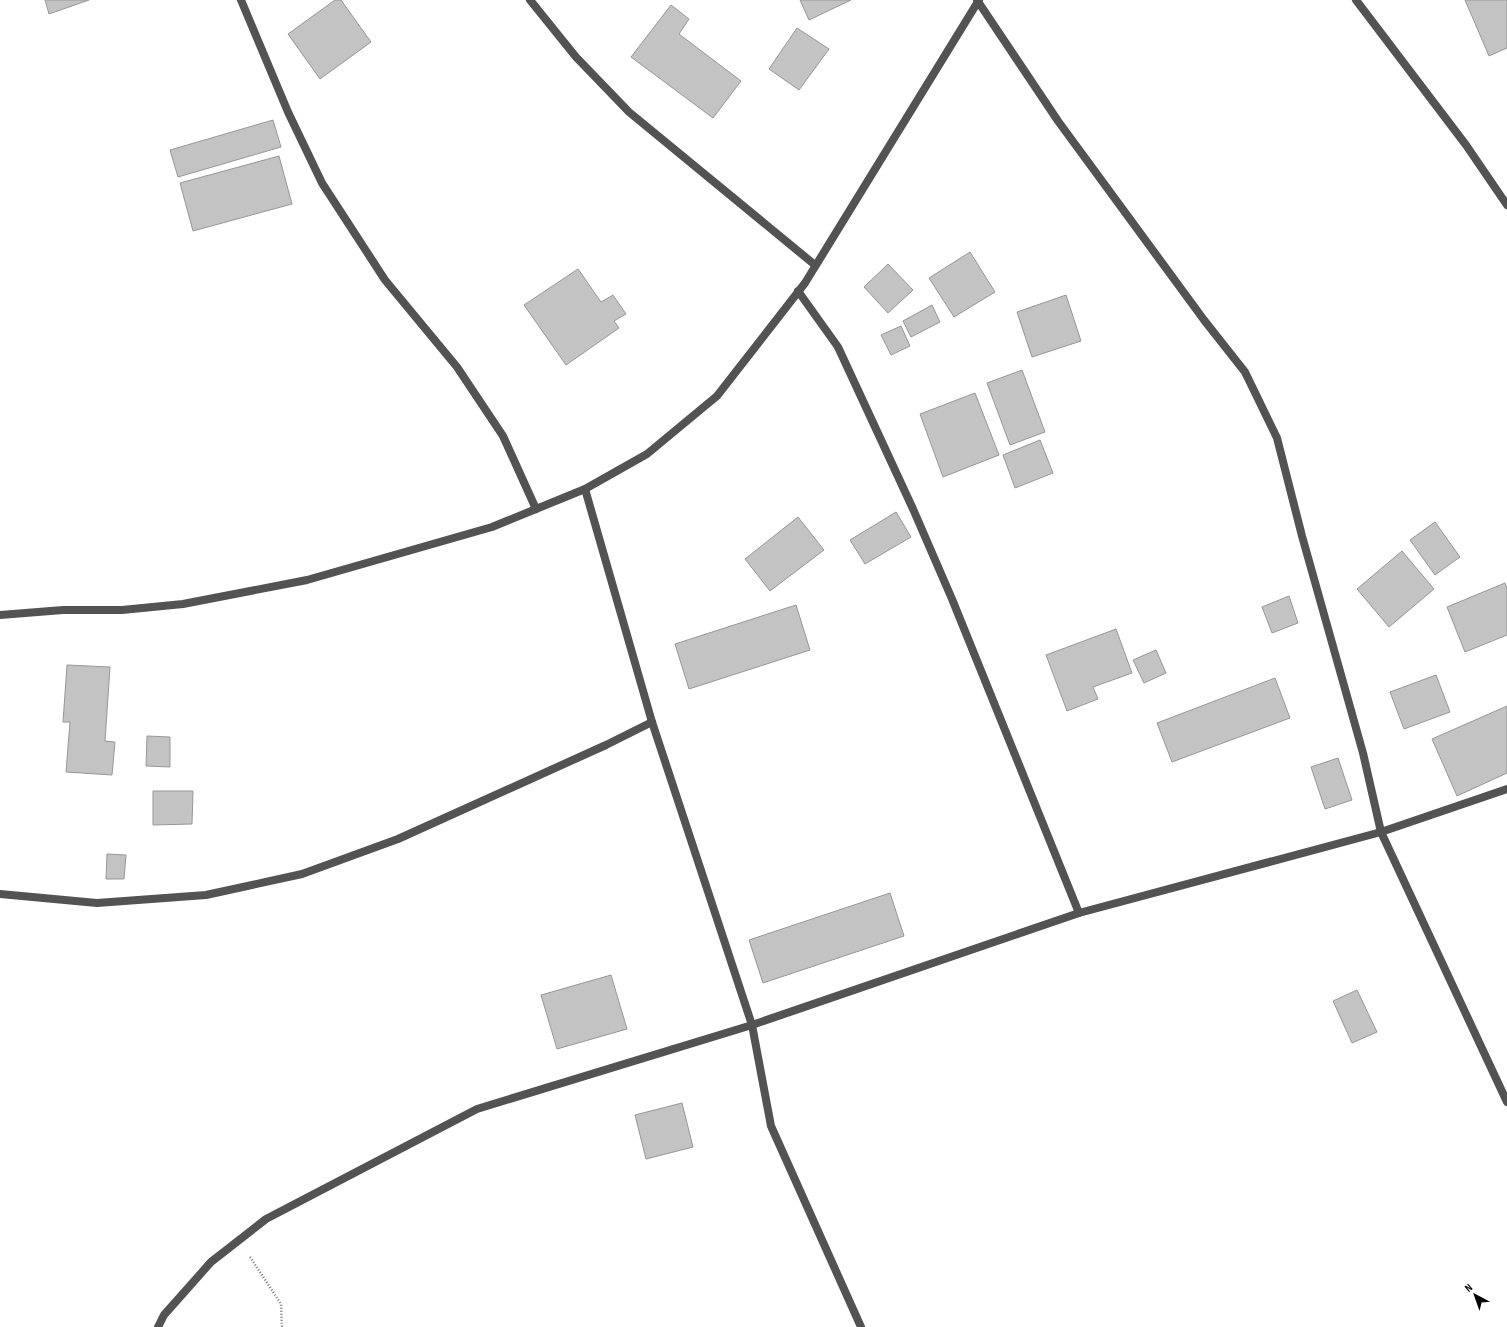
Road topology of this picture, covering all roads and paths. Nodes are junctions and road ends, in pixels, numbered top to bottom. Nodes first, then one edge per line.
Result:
1 (241, 0) edge
2 (530, 0) edge
3 (978, 0) edge
4 (1356, 0) edge
5 (1507, 205) edge
6 (815, 265) junction
7 (798, 291) junction
8 (585, 489) junction
9 (536, 509) junction
10 (0, 615) edge
11 (652, 722) junction
12 (1507, 789) edge
13 (1381, 832) junction
14 (0, 894) edge
15 (1079, 913) junction
16 (752, 1025) junction
17 (1507, 1102) edge
18 (238, 1241) junction
19 (158, 1327) edge
20 (282, 1327) edge
21 (861, 1327) edge

1 - 9 street
2 - 6 street
3 - 6 street
3 - 13 street
4 - 5 street
6 - 7 street
7 - 8 street
7 - 15 street
8 - 9 street
8 - 11 street
9 - 10 street
11 - 14 street
11 - 16 street
12 - 13 street
13 - 15 street
13 - 17 street
15 - 16 street
16 - 18 street
16 - 21 street
18 - 19 street
18 - 20 path

